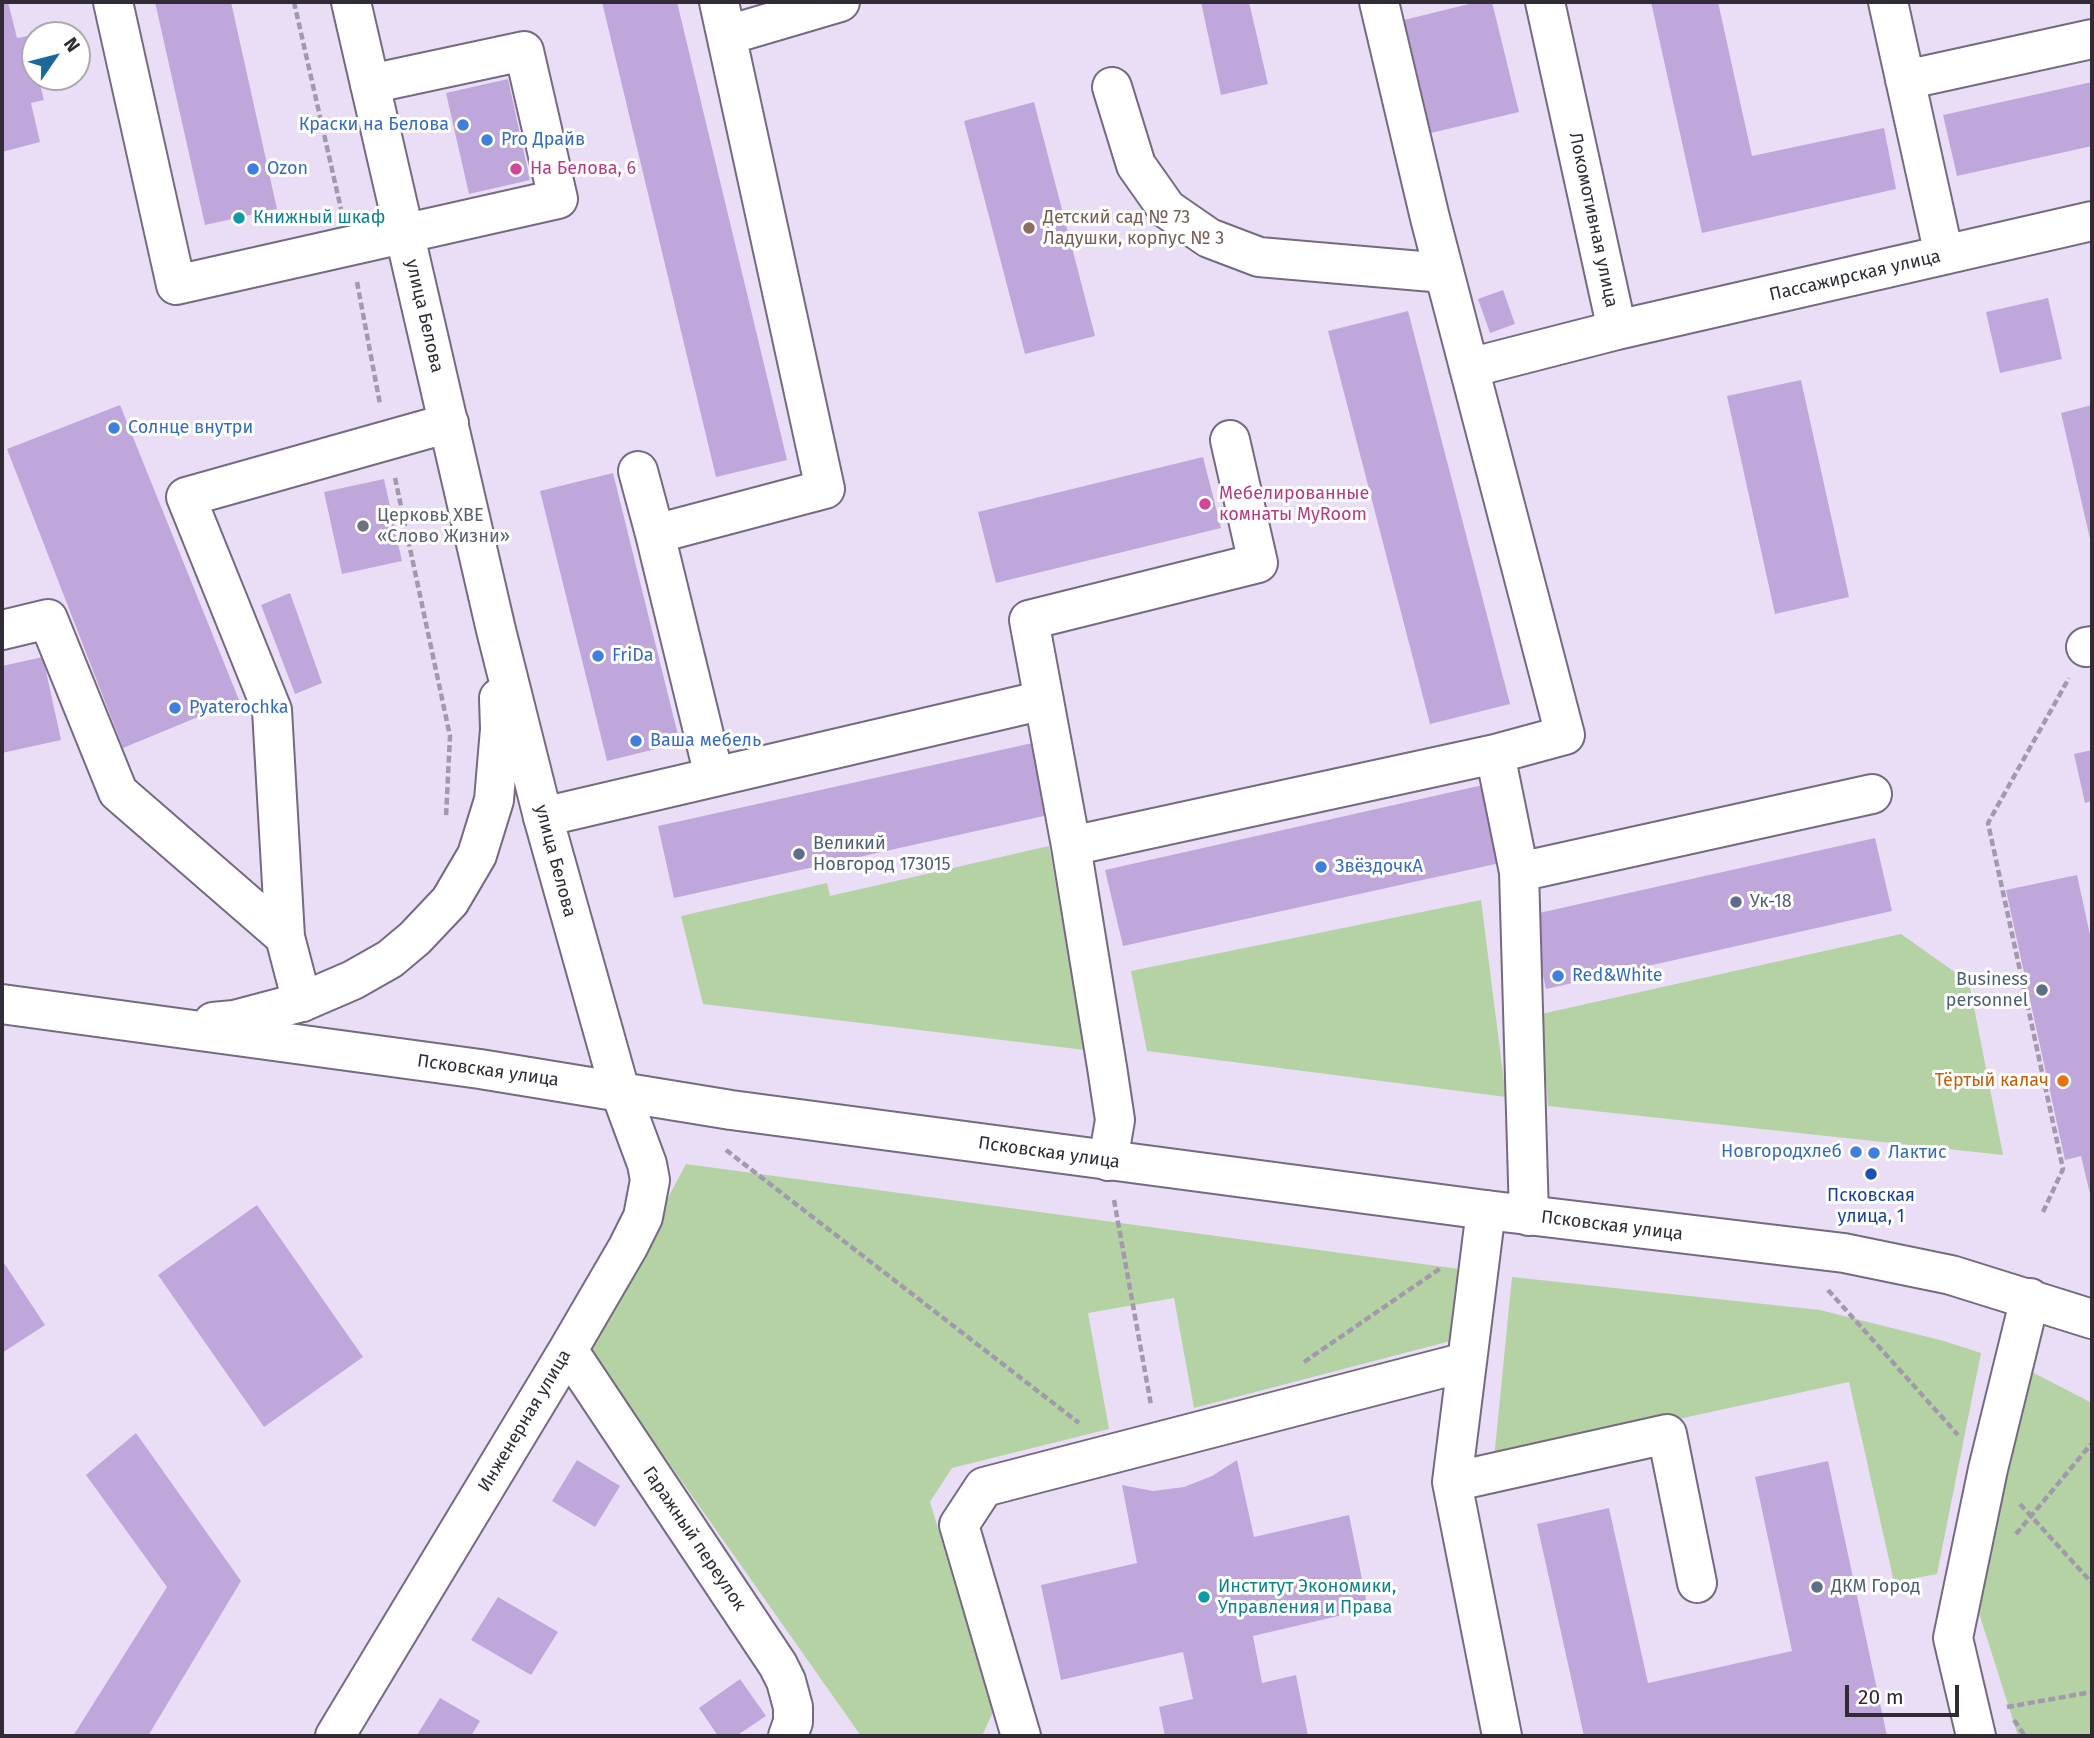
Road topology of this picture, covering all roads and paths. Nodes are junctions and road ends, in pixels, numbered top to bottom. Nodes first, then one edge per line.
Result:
1 (113, 2) edge
2 (351, 2) edge
3 (840, 2) edge
4 (1379, 2) edge
5 (1545, 2) edge
6 (1888, 2) edge
7 (723, 18) edge
8 (2092, 39) edge
9 (1905, 80) junction
10 (370, 84) junction
11 (1112, 88) dead end
12 (2092, 221) edge
13 (405, 233) junction
14 (1944, 255) junction
15 (1444, 273) junction
16 (1617, 330) junction
17 (1469, 368) junction
18 (449, 424) junction
19 (1230, 440) dead end
20 (638, 471) dead end
21 (655, 534) junction
22 (414, 573) dead end
23 (2, 630) edge
24 (496, 630) junction
25 (2089, 646) edge
26 (1044, 700) junction
27 (1495, 754) junction
28 (714, 776) junction
29 (1872, 794) dead end
30 (543, 817) junction
31 (445, 829) dead end
32 (1071, 846) junction
33 (1518, 872) junction
34 (285, 937) junction
35 (302, 1002) junction
36 (2, 1004) edge
37 (173, 1026) junction
38 (620, 1091) junction
39 (723, 1148) dead end
40 (1108, 1161) junction
41 (1114, 1199) dead end
42 (1486, 1210) junction
43 (2043, 1212) dead end
44 (1529, 1216) junction
45 (1450, 1262) dead end
46 (2030, 1298) junction
47 (2092, 1319) edge
48 (568, 1350) junction
49 (1466, 1362) junction
50 (1303, 1363) dead end
51 (1158, 1443) junction
52 (2092, 1443) edge
53 (1118, 1454) junction
54 (1451, 1482) junction
55 (2014, 1536) dead end
56 (1697, 1583) dead end
57 (2092, 1692) edge
58 (2003, 1695) dead end
59 (2005, 1707) junction
60 (335, 1736) edge
61 (788, 1736) edge
62 (1021, 1736) edge
63 (1502, 1736) edge
64 (1976, 1736) edge
65 (2025, 1736) edge

1 - 13 main road
2 - 10 main road, улица Белова
3 - 7 main road
4 - 15 main road
5 - 16 main road, Локомотивная улица
6 - 9 main road
7 - 21 main road
8 - 9 main road
9 - 14 main road
10 - 13 main road, улица Белова
10 - 13 main road
11 - 15 main road
12 - 14 main road, Пассажирская улица
13 - 18 main road, улица Белова
14 - 16 main road, Пассажирская улица
15 - 17 main road
16 - 17 main road, Локомотивная улица
17 - 27 main road
18 - 24 main road, улица Белова
18 - 34 main road
19 - 26 main road
20 - 21 main road
21 - 28 main road
22 - 31 path
23 - 34 main road
24 - 30 main road, улица Белова
24 - 35 main road, улица Белова
25 - 43 path
26 - 28 main road
26 - 32 main road
27 - 32 main road
27 - 33 main road
28 - 30 main road
29 - 33 main road
30 - 38 main road, улица Белова
32 - 40 main road
33 - 44 main road
34 - 35 main road
35 - 37 main road, улица Белова
36 - 37 main road, Псковская улица
37 - 38 main road, Псковская улица
38 - 40 main road, Псковская улица
38 - 48 main road, Инженерная улица
39 - 53 path
40 - 42 main road, Псковская улица
41 - 51 path
42 - 44 main road, Псковская улица
42 - 49 main road
44 - 46 main road, Псковская улица
45 - 50 path
46 - 47 main road, Псковская улица
46 - 64 main road
48 - 60 main road, Инженерная улица
48 - 61 main road, Гаражный переулок
49 - 51 main road
49 - 54 main road
51 - 53 main road
52 - 55 path
53 - 62 main road
54 - 56 main road
54 - 63 main road
57 - 59 path
58 - 59 path
59 - 65 path

